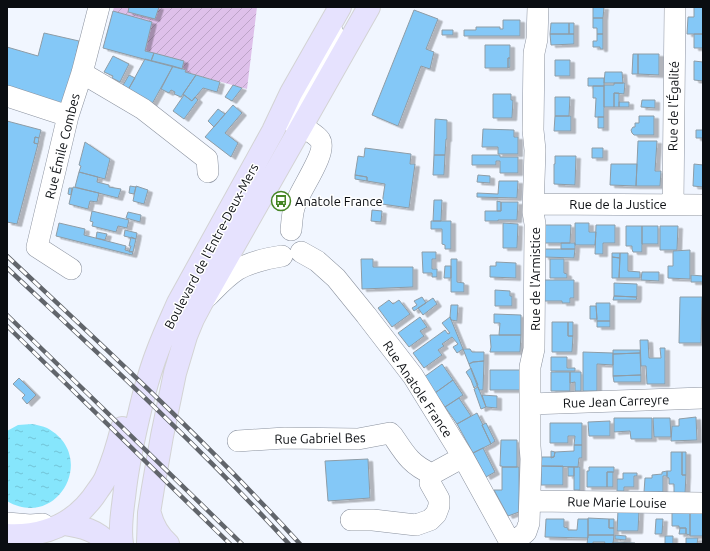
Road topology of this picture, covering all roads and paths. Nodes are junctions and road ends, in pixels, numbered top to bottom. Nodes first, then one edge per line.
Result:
1 (99, 7) edge
2 (341, 7) edge
3 (369, 7) edge
4 (538, 7) edge
5 (674, 7) edge
6 (82, 73) junction
7 (7, 96) edge
8 (68, 116) junction
9 (280, 116) junction
10 (301, 126) junction
11 (208, 172) dead end
12 (534, 204) junction
13 (672, 205) junction
14 (703, 205) edge
15 (292, 254) junction
16 (70, 269) dead end
17 (193, 276) junction
18 (202, 302) junction
19 (703, 398) edge
20 (530, 404) junction
21 (238, 441) dead end
22 (463, 457) junction
23 (432, 474) junction
24 (531, 501) junction
25 (703, 503) edge
26 (150, 512) junction
27 (351, 520) dead end
28 (7, 523) edge
29 (64, 524) junction
30 (7, 535) edge
31 (510, 543) edge
32 (110, 544) edge
33 (122, 544) edge
34 (148, 544) edge
35 (168, 544) edge

1 - 6 street, Rue Émile Combes
2 - 9 main road, Boulevard de l'Entre-Deux-Mers
2 - 10 street
3 - 10 main road, Boulevard de l'Entre-Deux-Mers
4 - 12 street, Rue de l'Armistice
5 - 13 street, Rue de l'Égalité
6 - 8 street, Rue Émile Combes
6 - 11 street
7 - 8 street
8 - 16 street, Rue Émile Combes
9 - 10 street
9 - 17 main road, Boulevard de l'Entre-Deux-Mers
10 - 15 street
10 - 18 main road, Boulevard de l'Entre-Deux-Mers
12 - 13 street, Rue de la Justice
12 - 20 street, Rue de l'Armistice
13 - 14 street, Rue de la Justice
15 - 18 street
15 - 22 street, Rue Anatole France
17 - 29 main road
17 - 33 main road, Boulevard de l'Entre-Deux-Mers
18 - 26 main road, Boulevard de l'Entre-Deux-Mers
19 - 20 street, Rue Jean Carreyre
20 - 24 street, Rue de l'Armistice
21 - 23 street, Rue Gabriel Bes
22 - 23 street
22 - 31 street, Rue Anatole France
23 - 27 street
24 - 25 street, Rue Marie Louise
24 - 31 street, Rue de l'Armistice
26 - 34 main road, Boulevard de l'Entre-Deux-Mers
26 - 35 main road
28 - 29 street
29 - 30 main road
29 - 32 main road

